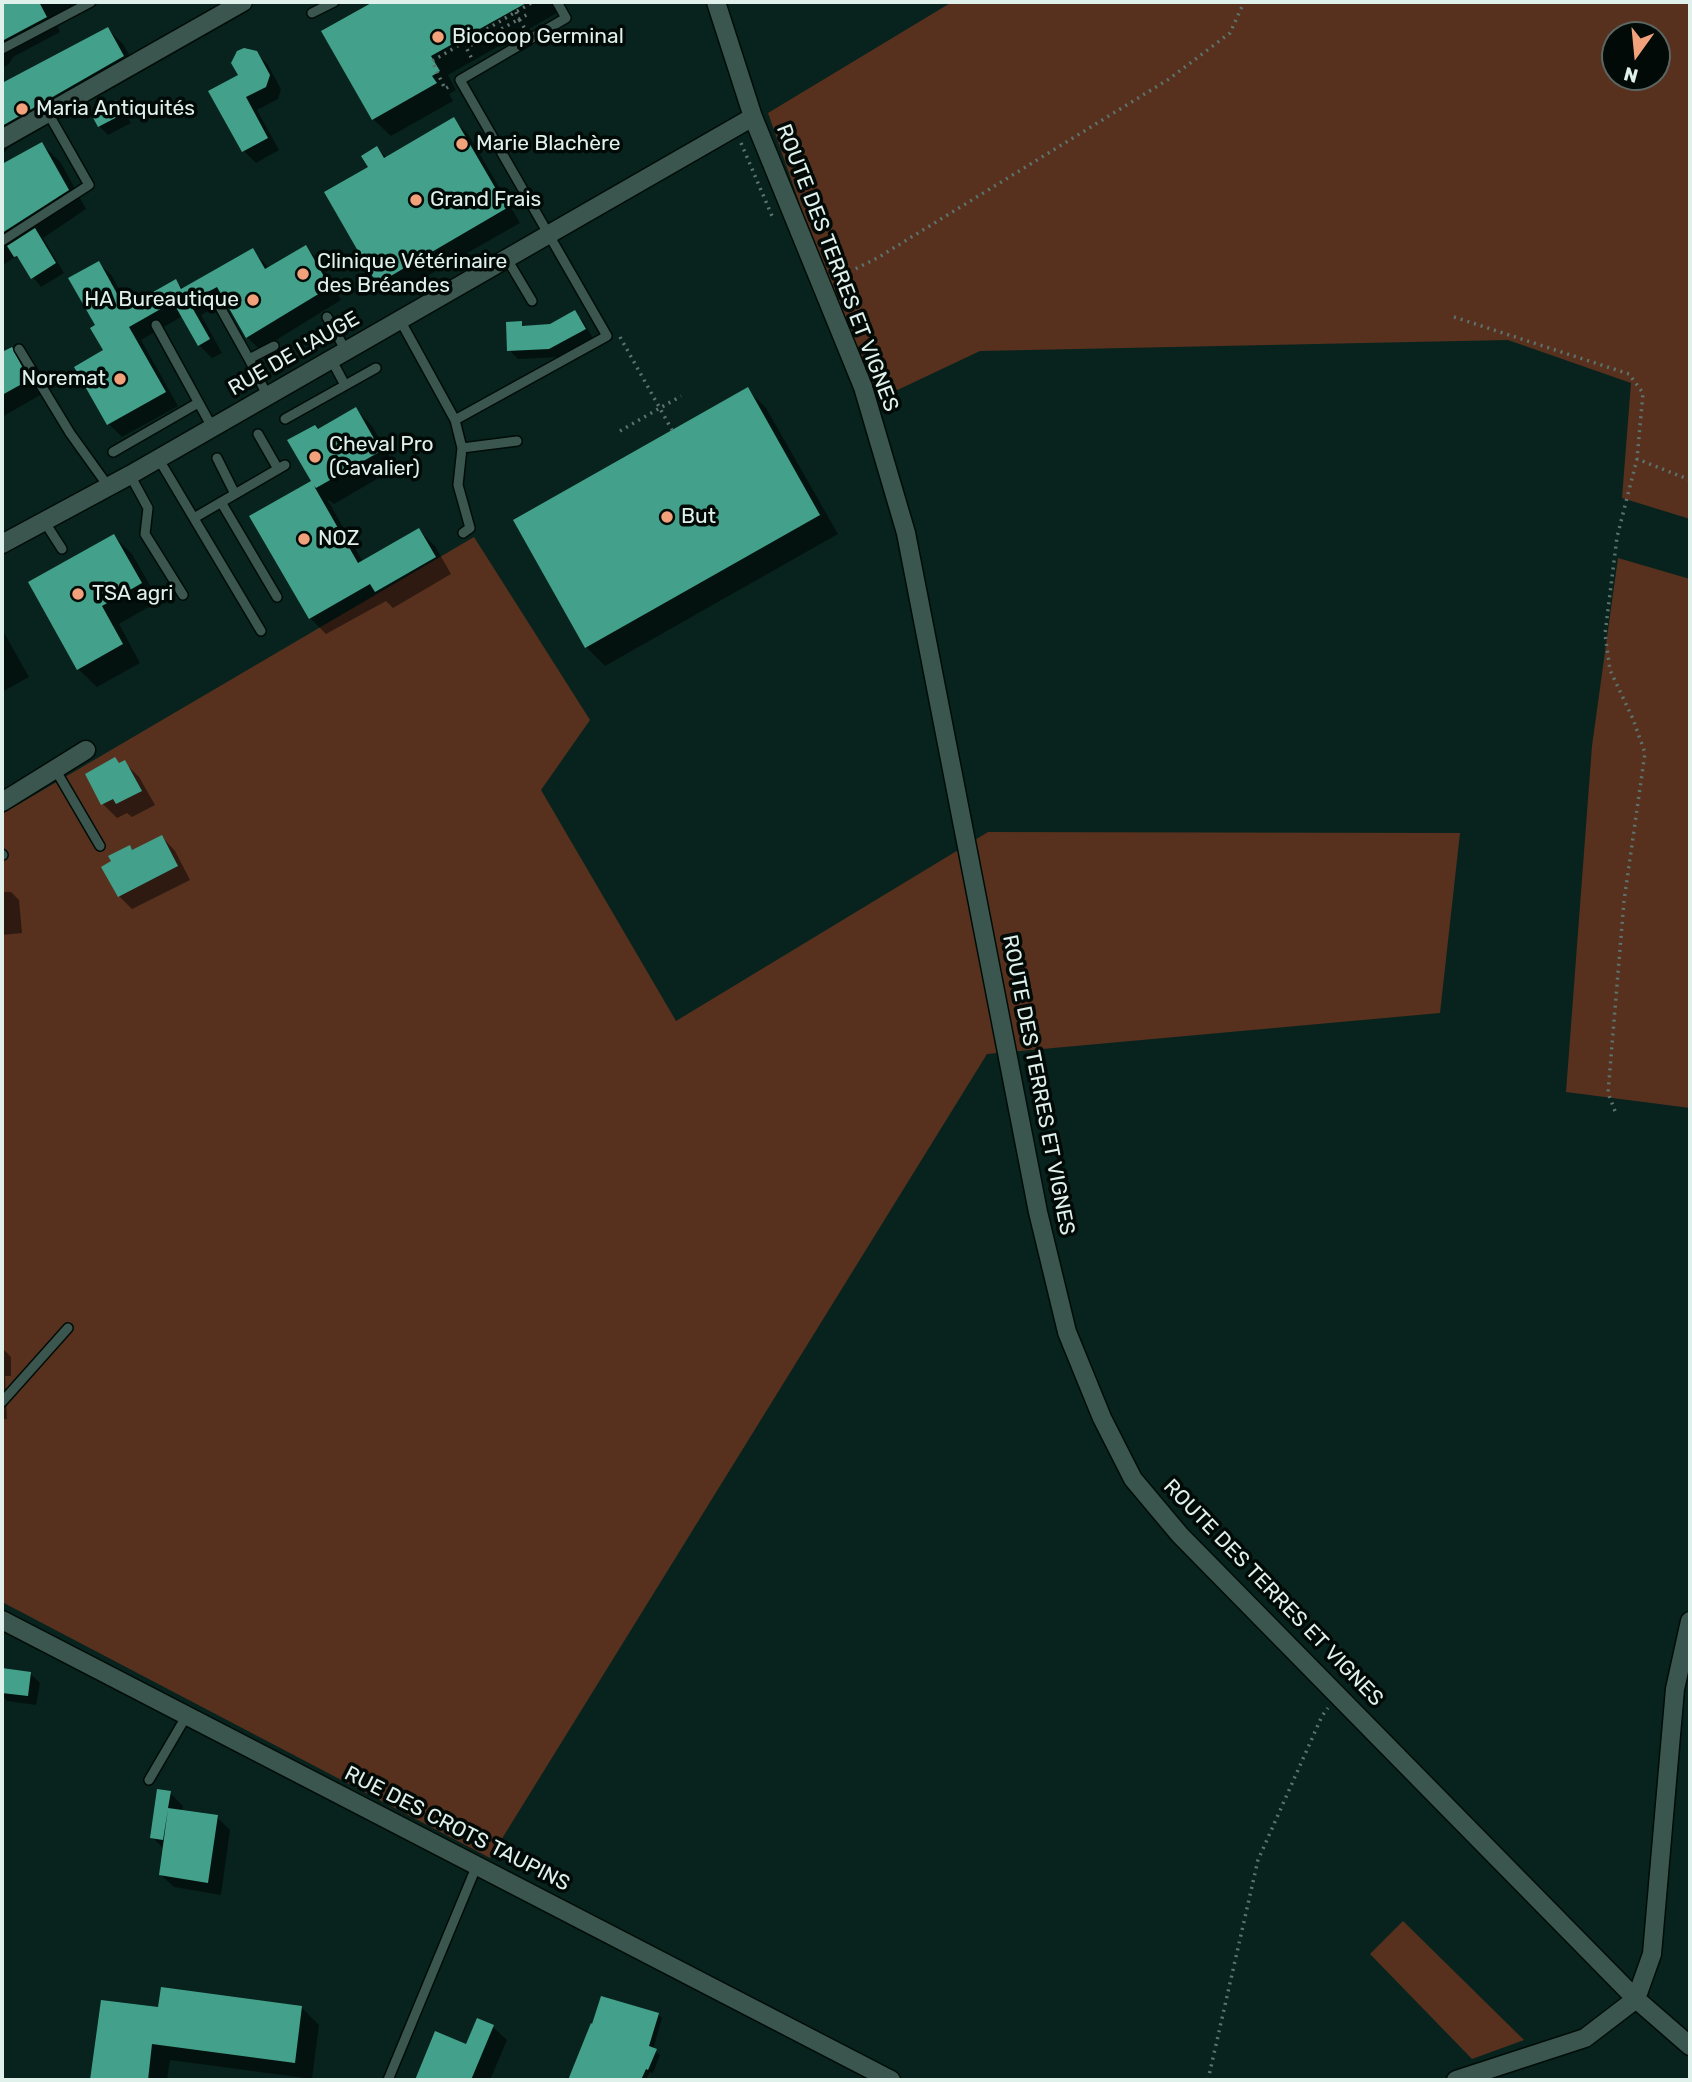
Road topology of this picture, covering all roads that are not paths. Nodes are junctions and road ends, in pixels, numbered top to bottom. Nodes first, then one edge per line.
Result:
1 (91, 2) edge
2 (243, 2) edge
3 (334, 2) edge
4 (557, 2) edge
5 (716, 2) edge
6 (312, 13) dead end
7 (2, 50) edge
8 (48, 113) junction
9 (753, 117) junction
10 (2, 139) edge
11 (549, 234) junction
12 (2, 241) edge
13 (507, 259) junction
14 (216, 300) dead end
15 (532, 301) dead end
16 (327, 317) dead end
17 (400, 320) junction
18 (156, 325) dead end
19 (274, 346) dead end
20 (19, 349) dead end
21 (338, 355) junction
22 (250, 359) junction
23 (376, 368) dead end
24 (345, 385) junction
25 (267, 396) junction
26 (198, 403) junction
27 (285, 419) dead end
28 (455, 420) junction
29 (212, 427) junction
30 (258, 434) dead end
31 (517, 441) dead end
32 (462, 448) junction
33 (113, 452) dead end
34 (159, 458) junction
35 (217, 458) dead end
36 (130, 475) junction
37 (108, 486) junction
38 (235, 494) junction
39 (221, 502) junction
40 (194, 517) junction
41 (44, 521) junction
42 (463, 533) dead end
43 (2, 544) edge
44 (62, 549) dead end
45 (183, 595) dead end
46 (277, 597) dead end
47 (261, 631) dead end
48 (86, 750) dead end
49 (55, 769) junction
50 (2, 802) edge
51 (100, 846) dead end
52 (68, 1328) dead end
53 (2, 1402) edge
54 (2, 1620) edge
55 (1690, 1621) edge
56 (187, 1715) junction
57 (149, 1780) dead end
58 (477, 1865) junction
59 (1636, 1999) junction
60 (1690, 2046) edge
61 (388, 2080) edge
62 (891, 2080) edge
63 (1456, 2080) edge

1 - 7 lane
2 - 8 street
3 - 6 lane
4 - 11 lane
5 - 9 street, ROUTE DES TERRES ET VIGNES
8 - 10 street
8 - 12 lane
9 - 11 street, RUE DE L'AUGE
9 - 59 street, ROUTE DES TERRES ET VIGNES
11 - 13 street, RUE DE L'AUGE
11 - 28 lane
13 - 15 lane
13 - 17 street, RUE DE L'AUGE
14 - 22 lane
16 - 21 lane
17 - 21 street, RUE DE L'AUGE
17 - 28 lane
18 - 26 lane
19 - 22 lane
20 - 37 lane
21 - 24 lane
21 - 25 street, RUE DE L'AUGE
22 - 25 lane
23 - 24 lane
24 - 27 lane
25 - 29 street, RUE DE L'AUGE
26 - 29 lane
26 - 33 lane
28 - 32 lane
29 - 34 street, RUE DE L'AUGE
30 - 38 lane
31 - 32 lane
32 - 42 lane
34 - 36 street, RUE DE L'AUGE
34 - 40 lane
35 - 38 lane
36 - 37 street, RUE DE L'AUGE
36 - 45 lane
37 - 41 street, RUE DE L'AUGE
38 - 39 lane
39 - 40 lane
39 - 46 lane
40 - 47 lane
41 - 43 street, RUE DE L'AUGE
41 - 44 lane
48 - 49 street
49 - 50 street
49 - 51 lane
52 - 53 lane
54 - 56 street, RUE DES CROTS TAUPINS
55 - 59 street
56 - 57 lane
56 - 58 street, RUE DES CROTS TAUPINS
58 - 61 lane
58 - 62 street, RUE DES CROTS TAUPINS
59 - 60 street, ROUTE DES TERRES ET VIGNES
59 - 63 street

